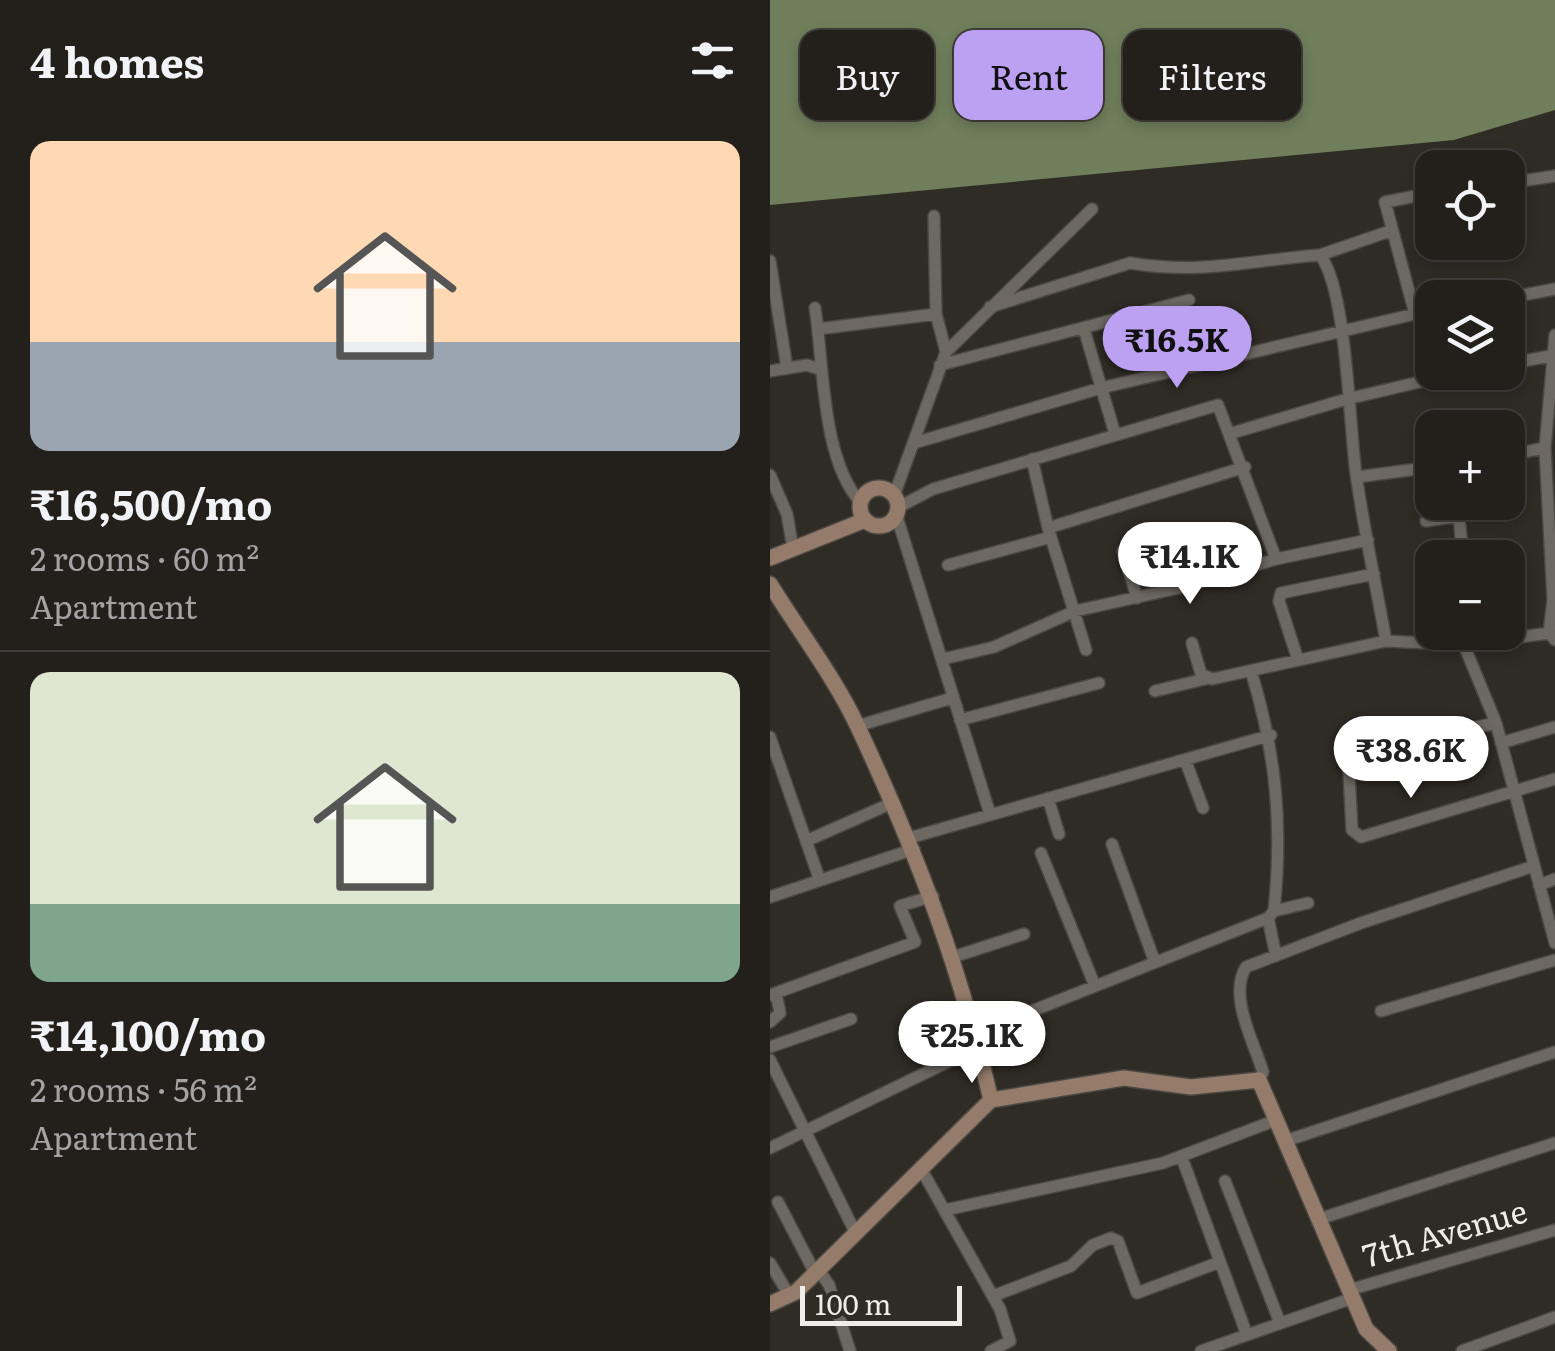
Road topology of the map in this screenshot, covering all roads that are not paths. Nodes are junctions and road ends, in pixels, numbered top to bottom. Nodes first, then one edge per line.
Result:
1 (1555, 176) edge
2 (1525, 180) edge
3 (1415, 197) edge
4 (1092, 208) dead end
5 (934, 216) dead end
6 (1390, 231) junction
7 (1320, 255) junction
8 (770, 261) edge
9 (1555, 290) edge
10 (1525, 295) edge
11 (1189, 300) dead end
12 (990, 306) junction
13 (815, 308) dead end
14 (936, 314) junction
15 (1415, 314) joint
16 (818, 329) junction
17 (1084, 329) junction
18 (1342, 335) junction
19 (1555, 335) edge
20 (946, 352) junction
21 (1550, 356) junction
22 (1525, 361) edge
23 (940, 365) junction
24 (787, 368) junction
25 (819, 369) junction
26 (770, 372) edge
27 (1415, 383) edge
28 (1100, 388) junction
29 (1347, 399) junction
30 (1552, 425) edge
31 (1232, 433) junction
32 (1115, 434) junction
33 (914, 443) junction
34 (1545, 448) junction
35 (1525, 452) edge
36 (1032, 459) junction
37 (1245, 466) junction
38 (1415, 469) edge
39 (770, 475) edge
40 (1356, 477) junction
41 (1552, 495) edge
42 (860, 503) junction
43 (896, 506) junction
44 (865, 520) junction
45 (1433, 520) edge
46 (1426, 521) dead end
47 (1049, 532) junction
48 (1368, 540) junction
49 (792, 549) junction
50 (1122, 551) dead end
51 (770, 558) edge
52 (1276, 559) junction
53 (948, 565) dead end
54 (1374, 574) junction
55 (770, 584) edge
56 (1137, 598) junction
57 (1554, 600) edge
58 (1075, 611) junction
59 (1552, 636) edge
60 (1525, 637) edge
61 (1415, 640) edge
62 (1386, 641) junction
63 (1192, 643) dead end
64 (1086, 650) dead end
65 (1468, 650) edge
66 (943, 659) junction
67 (1298, 660) junction
68 (1252, 671) junction
69 (1205, 678) junction
70 (1098, 683) dead end
71 (1155, 691) dead end
72 (952, 698) junction
73 (960, 720) junction
74 (1496, 722) junction
75 (857, 726) junction
76 (1555, 728) edge
77 (1271, 735) junction
78 (770, 737) edge
79 (1405, 742) dead end
80 (1501, 743) junction
81 (1348, 754) dead end
82 (1186, 762) junction
83 (1555, 779) edge
84 (1514, 792) junction
85 (1048, 798) junction
86 (892, 803) junction
87 (1203, 808) dead end
88 (990, 814) junction
89 (1059, 834) dead end
90 (806, 842) junction
91 (912, 843) junction
92 (1112, 844) dead end
93 (1042, 852) dead end
94 (1534, 866) junction
95 (819, 878) junction
96 (1555, 879) edge
97 (1539, 885) junction
98 (933, 896) junction
99 (770, 897) edge
100 (1308, 903) dead end
101 (1271, 914) junction
102 (1024, 934) dead end
103 (1555, 944) edge
104 (1276, 956) junction
105 (953, 957) junction
106 (1154, 960) junction
107 (1555, 960) edge
108 (1095, 986) junction
109 (773, 994) edge
110 (1381, 1011) dead end
111 (851, 1020) dead end
112 (770, 1022) edge
113 (978, 1040) junction
114 (770, 1047) edge
115 (1555, 1052) edge
116 (770, 1060) edge
117 (1259, 1080) junction
118 (991, 1100) junction
119 (1276, 1120) junction
120 (804, 1131) junction
121 (1286, 1141) junction
122 (1555, 1143) edge
123 (770, 1148) edge
124 (1182, 1158) junction
125 (920, 1166) junction
126 (1224, 1181) dead end
127 (778, 1202) dead end
128 (945, 1210) junction
129 (1319, 1220) junction
130 (1555, 1230) edge
131 (856, 1232) junction
132 (770, 1262) edge
133 (1220, 1262) junction
134 (816, 1271) junction
135 (1351, 1294) junction
136 (789, 1295) junction
137 (993, 1296) junction
138 (770, 1304) edge
139 (1555, 1317) edge
140 (1280, 1323) junction
141 (1248, 1334) junction
142 (1012, 1346) edge
143 (850, 1351) edge
144 (991, 1351) edge
145 (1201, 1351) edge
146 (1388, 1351) edge
147 (1462, 1351) edge

1 - 2 street
3 - 6 street
4 - 12 street
5 - 14 street
6 - 7 street
6 - 15 street
7 - 12 street
7 - 18 street
8 - 24 street
9 - 10 street
11 - 17 street
12 - 20 street
13 - 16 street
14 - 16 street
14 - 20 street
15 - 18 street
16 - 25 street
17 - 23 street
17 - 28 street
18 - 28 street
18 - 29 street
19 - 21 street
20 - 23 street
21 - 22 street
21 - 30 street
23 - 33 street
24 - 25 street
24 - 26 street
25 - 42 street
27 - 29 street
28 - 32 street
28 - 33 street
29 - 31 street
29 - 40 street
30 - 34 street
31 - 32 street
31 - 37 street
32 - 36 street
33 - 43 street
34 - 35 street
34 - 41 street
36 - 43 street
36 - 47 street
37 - 47 street
37 - 52 street
38 - 40 street
39 - 49 street
40 - 48 street
41 - 57 street
42 - 43 street
42 - 44 street
43 - 44 street
43 - 66 street
44 - 49 street
45 - 46 street
47 - 53 street
47 - 58 street
48 - 52 street
48 - 54 street
49 - 51 street
50 - 56 street
52 - 56 street
54 - 62 street
54 - 67 street
55 - 75 street
56 - 58 street
57 - 59 street
58 - 64 street
58 - 66 street
59 - 60 street
61 - 62 street
62 - 67 street
63 - 69 street
65 - 74 street
66 - 72 street
67 - 68 street
68 - 69 street
68 - 77 street
69 - 71 street
70 - 73 street
72 - 73 street
72 - 75 street
73 - 88 street
74 - 79 street
74 - 80 street
75 - 86 street
76 - 80 street
77 - 82 street
77 - 101 street
78 - 90 street
80 - 84 street
81 - 84 street
82 - 85 street
82 - 87 street
83 - 84 street
84 - 94 street
85 - 88 street
85 - 89 street
86 - 90 street
86 - 91 street
88 - 91 street
90 - 95 street
91 - 95 street
91 - 98 street
92 - 106 street
93 - 108 street
94 - 97 street
94 - 104 street
95 - 99 street
96 - 97 street
97 - 103 street
98 - 105 street
98 - 109 street
100 - 101 street
101 - 104 street
101 - 106 street
102 - 105 street
104 - 117 street
105 - 113 street
106 - 108 street
107 - 110 street
108 - 113 street
109 - 112 street
111 - 114 street
113 - 118 street
113 - 120 street
115 - 121 street
116 - 120 street
117 - 118 street
117 - 119 street
118 - 125 street
119 - 121 street
119 - 124 street
120 - 123 street
120 - 131 street
121 - 129 street
122 - 129 street
124 - 128 street
124 - 133 street
125 - 128 street
125 - 131 street
126 - 140 street
127 - 134 street
128 - 137 street
129 - 135 street
130 - 135 street, 7th Avenue
131 - 134 street
132 - 136 street
133 - 137 street
133 - 141 street
134 - 136 street
134 - 143 street
135 - 140 street, 7th Avenue
135 - 146 street
136 - 138 street
137 - 142 street
139 - 147 street
140 - 141 street, 7th Avenue
141 - 145 street, 7th Avenue
142 - 144 street

